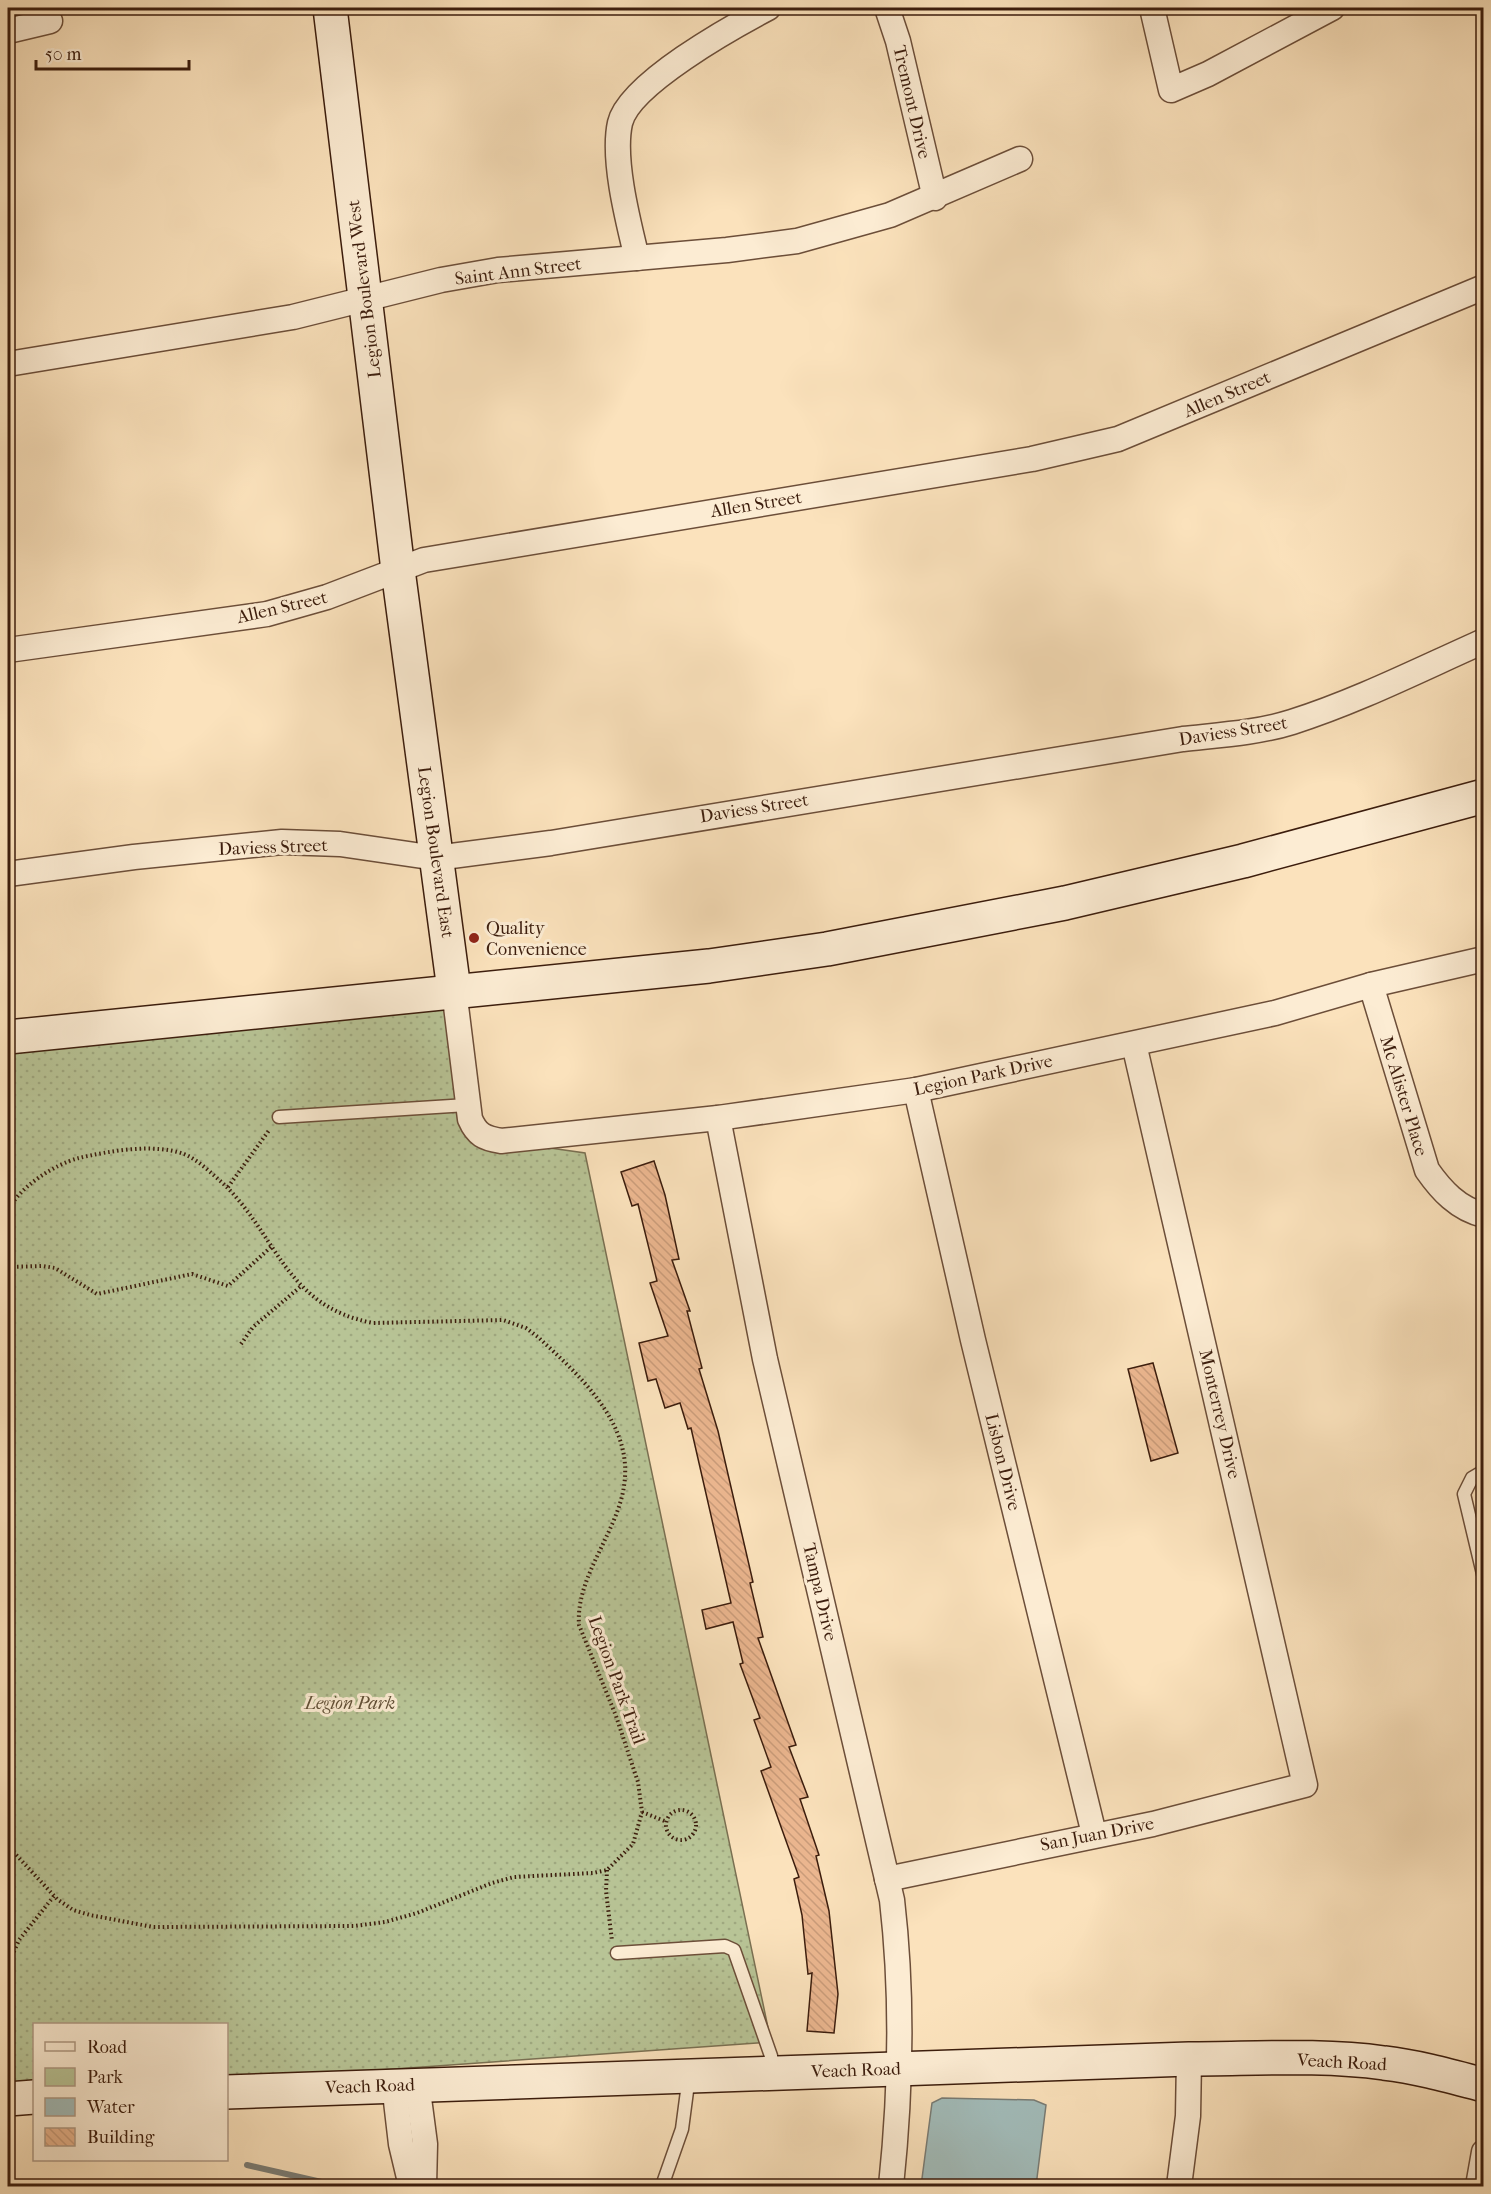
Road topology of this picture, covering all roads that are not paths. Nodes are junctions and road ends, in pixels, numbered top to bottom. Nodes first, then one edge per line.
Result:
1 (330, 8) edge
2 (768, 8) edge
3 (887, 8) edge
4 (1152, 8) edge
5 (1332, 8) edge
6 (50, 21) dead end
7 (8, 31) edge
8 (1020, 159) dead end
9 (935, 198) junction
10 (637, 258) junction
11 (1484, 287) edge
12 (364, 298) junction
13 (8, 364) edge
14 (398, 570) junction
15 (1484, 641) edge
16 (8, 650) edge
17 (1484, 796) edge
18 (436, 858) junction
19 (8, 874) edge
20 (1484, 959) edge
21 (1371, 985) junction
22 (454, 990) junction
23 (8, 1037) edge
24 (1134, 1044) junction
25 (916, 1090) junction
26 (467, 1105) junction
27 (279, 1117) road end
28 (718, 1118) junction
29 (476, 1133) joint
30 (1484, 1215) edge
31 (1484, 1471) edge
32 (1484, 1578) edge
33 (1305, 1785) joint
34 (1094, 1834) junction
35 (888, 1879) junction
36 (617, 1953) road end
37 (1189, 2059) junction
38 (900, 2068) junction
39 (773, 2072) junction
40 (689, 2075) junction
41 (405, 2084) junction
42 (1484, 2085) edge
43 (228, 2092) edge
44 (33, 2097) edge
45 (8, 2099) edge
46 (1484, 2152) edge
47 (420, 2181) edge
48 (662, 2187) edge
49 (891, 2187) edge
50 (1179, 2187) edge
51 (1479, 2187) edge

1 - 12 street, Legion Boulevard West
2 - 10 street
3 - 9 street, Tremont Drive
4 - 5 street
6 - 7 street
8 - 9 street, Saint Ann Street
9 - 10 street, Saint Ann Street
10 - 12 street, Saint Ann Street
11 - 14 street, Allen Street
12 - 13 street, Saint Ann Street
12 - 14 street, Legion Boulevard West
14 - 16 street, Allen Street
14 - 18 street, Legion Boulevard East
15 - 18 street, Daviess Street
17 - 22 street
18 - 19 street, Daviess Street
18 - 22 street, Legion Boulevard East
20 - 21 street, Legion Park Drive
21 - 24 street, Legion Park Drive
21 - 30 street, Mc Alister Place
22 - 23 street
22 - 26 street, Legion Boulevard East
24 - 25 street, Legion Park Drive
24 - 33 street, Monterrey Drive
25 - 28 street, Legion Park Drive
25 - 34 street, Lisbon Drive
26 - 27 lane
26 - 29 street, Legion Boulevard East
28 - 29 street, Legion Park Drive
28 - 35 street, Tampa Drive
31 - 32 lane
33 - 34 street, San Juan Drive
34 - 35 street, San Juan Drive
35 - 38 street, Tampa Drive
36 - 39 lane
37 - 38 street, Veach Road
37 - 42 street, Veach Road
37 - 50 street
38 - 39 street, Veach Road
38 - 49 street, Tampa Drive
39 - 40 street, Veach Road
40 - 41 street, Veach Road
40 - 48 lane
41 - 43 street, Veach Road
41 - 47 street
44 - 45 street
46 - 51 street

